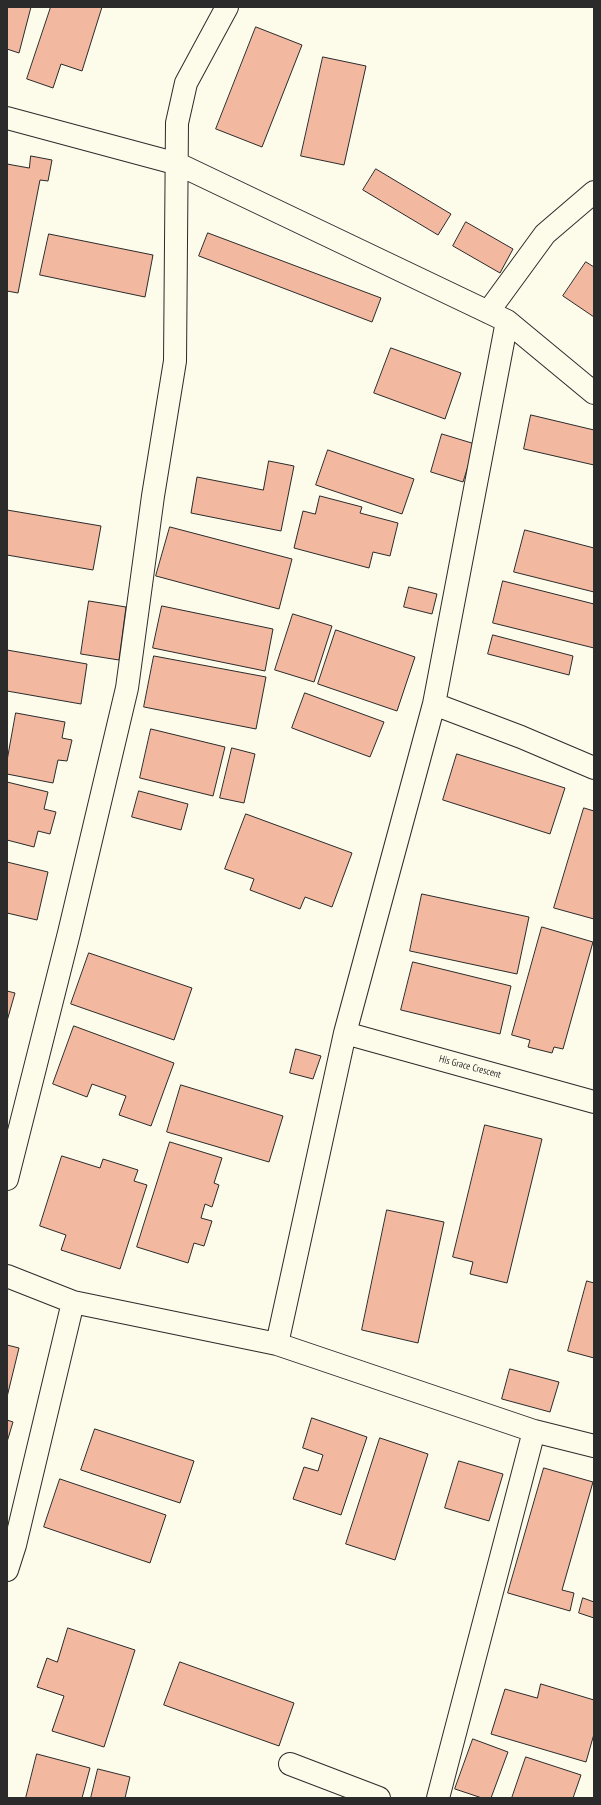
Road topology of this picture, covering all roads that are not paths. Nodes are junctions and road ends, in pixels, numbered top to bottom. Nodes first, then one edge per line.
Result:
1 (227, 7) edge
2 (7, 118) edge
3 (178, 164) junction
4 (594, 192) edge
5 (488, 312) junction
6 (507, 321) junction
7 (594, 393) edge
8 (434, 704) junction
9 (594, 768) edge
10 (345, 1033) junction
11 (594, 1102) edge
12 (7, 1180) edge
13 (7, 1276) edge
14 (73, 1302) junction
15 (277, 1344) junction
16 (534, 1431) junction
17 (594, 1446) edge
18 (7, 1570) edge
19 (290, 1764) dead end
20 (379, 1798) edge
21 (438, 1798) edge

1 - 3 street
2 - 3 street
3 - 5 street
3 - 12 street
4 - 5 street
5 - 6 street
6 - 7 street
6 - 8 street
8 - 9 street
8 - 10 street
10 - 11 street, His Grace Crescent
10 - 15 street
13 - 14 street
14 - 15 street
14 - 18 street
15 - 16 street
16 - 17 street
16 - 21 street
19 - 20 street

